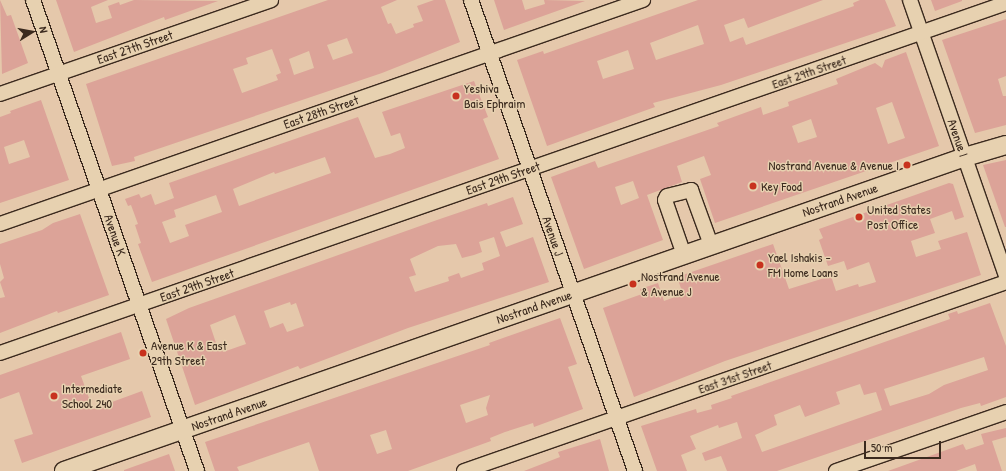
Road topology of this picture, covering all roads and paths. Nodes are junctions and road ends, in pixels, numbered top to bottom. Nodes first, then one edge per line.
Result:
1 (32, 0) edge
2 (271, 0) edge
3 (471, 0) edge
4 (642, 0) edge
5 (910, 0) edge
6 (1006, 3) edge
7 (921, 33) junction
8 (490, 53) junction
9 (58, 74) junction
10 (0, 94) edge
11 (1006, 145) edge
12 (965, 157) junction
13 (530, 169) junction
14 (99, 190) junction
15 (0, 224) edge
16 (711, 245) junction
17 (684, 255) junction
18 (1006, 276) edge
19 (1006, 282) edge
20 (573, 293) junction
21 (139, 305) junction
22 (0, 353) edge
23 (1006, 412) edge
24 (617, 418) junction
25 (182, 430) junction
26 (64, 471) edge
27 (197, 471) edge
28 (464, 471) edge
29 (635, 471) edge
30 (836, 471) edge

1 - 9 street, Avenue K
2 - 9 street, East 27th Street
3 - 8 street, Avenue J
4 - 8 street, East 28th Street
5 - 7 street, Avenue I
6 - 7 street, East 29th Street
7 - 12 street, Avenue I
7 - 13 street, East 29th Street
8 - 13 street, Avenue J
8 - 14 street, East 28th Street
9 - 10 street, East 27th Street
9 - 14 street, Avenue K
11 - 12 main road, Nostrand Avenue
12 - 16 main road, Nostrand Avenue
12 - 18 street, Avenue I
13 - 20 street, Avenue J
13 - 21 street, East 29th Street
14 - 15 street, East 28th Street
14 - 21 street, Avenue K
16 - 17 main road, Nostrand Avenue
16 - 17 street
17 - 20 main road, Nostrand Avenue
19 - 24 street, East 31st Street
20 - 24 street, Avenue J
20 - 25 main road, Nostrand Avenue
21 - 22 street, East 29th Street
21 - 25 street, Avenue K
23 - 30 street
24 - 28 street, East 31st Street
24 - 29 street, Avenue J
25 - 26 main road, Nostrand Avenue
25 - 27 street, Avenue K

